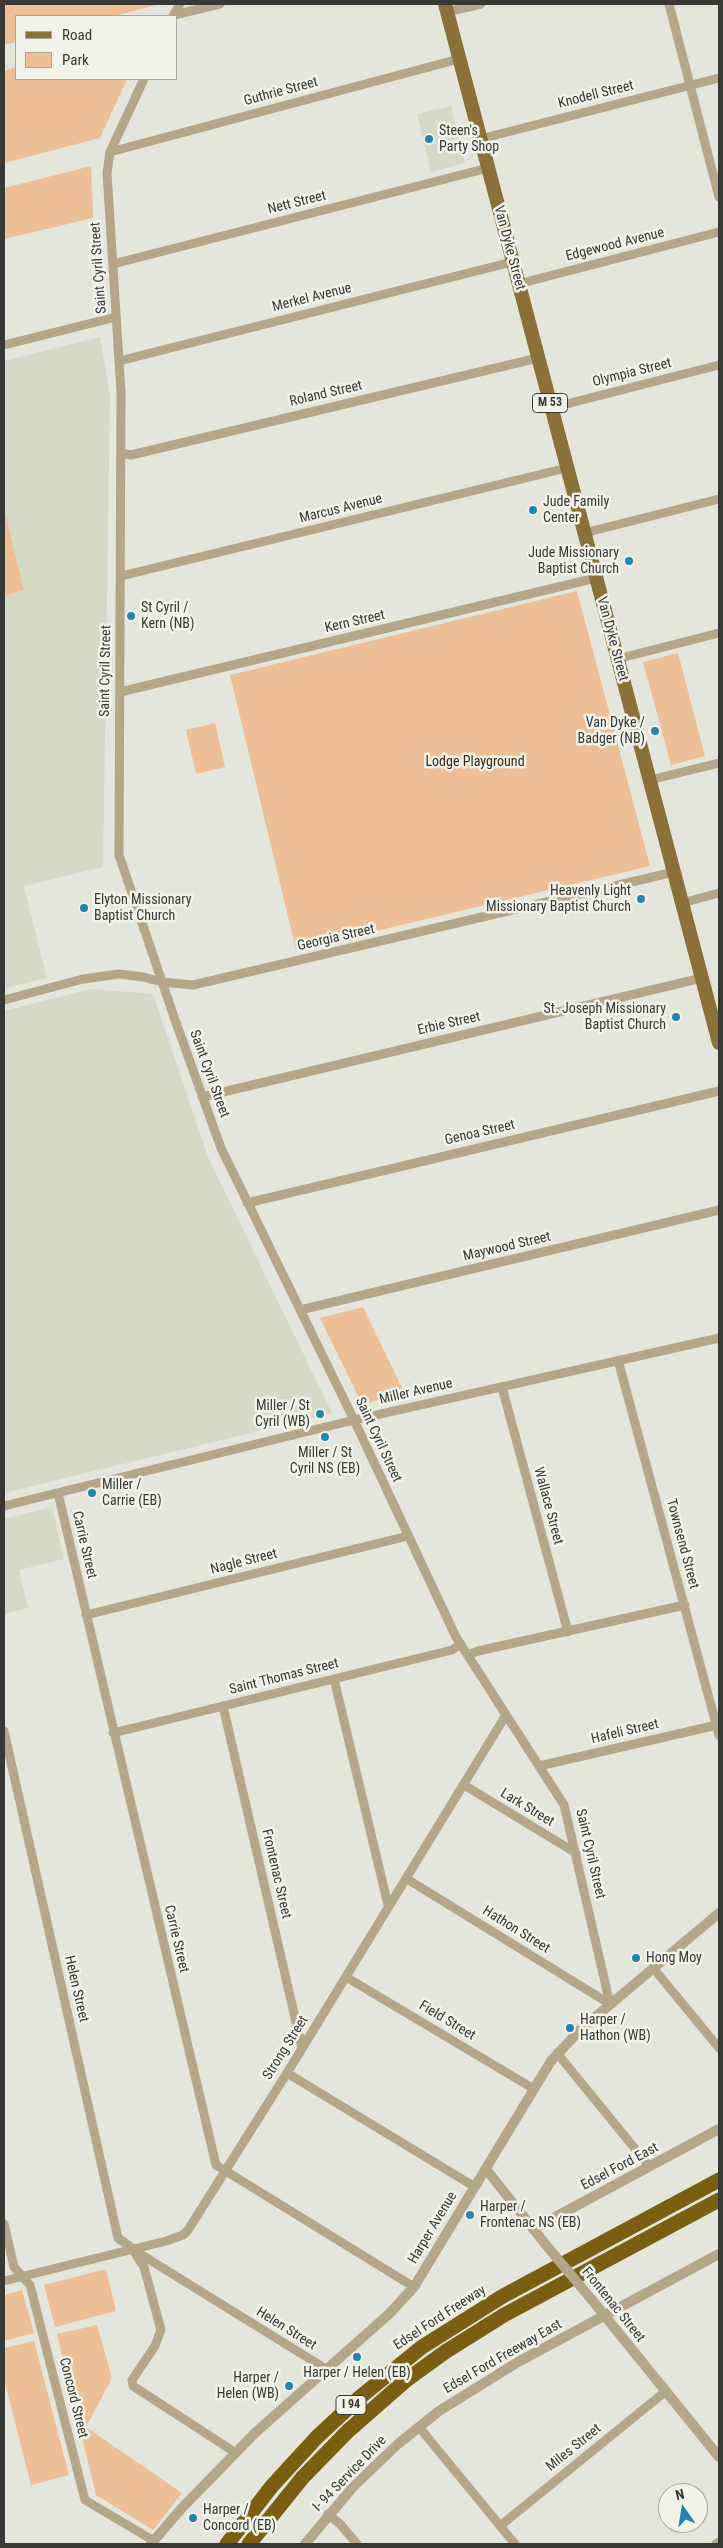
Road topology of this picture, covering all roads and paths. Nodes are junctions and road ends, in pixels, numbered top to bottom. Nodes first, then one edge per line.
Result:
1 (220, 4) edge
2 (481, 4) edge
3 (669, 4) edge
4 (446, 8) edge
5 (178, 15) edge
6 (459, 59) junction
7 (719, 78) edge
8 (144, 80) edge
9 (690, 86) junction
10 (480, 139) junction
11 (110, 152) junction
12 (488, 168) junction
13 (719, 197) edge
14 (719, 232) edge
15 (512, 262) junction
16 (113, 264) junction
17 (518, 284) junction
18 (116, 316) junction
19 (4, 345) edge
20 (538, 358) junction
21 (119, 361) junction
22 (719, 365) edge
23 (551, 408) junction
24 (121, 454) junction
25 (567, 468) junction
26 (719, 499) edge
27 (584, 533) junction
28 (121, 576) junction
29 (596, 578) junction
30 (719, 633) edge
31 (618, 658) junction
32 (120, 692) junction
33 (719, 763) edge
34 (650, 780) junction
35 (674, 872) junction
36 (719, 893) edge
37 (682, 902) junction
38 (702, 978) junction
39 (162, 982) junction
40 (4, 1000) edge
41 (717, 1024) edge
42 (719, 1043) edge
43 (719, 1091) edge
44 (202, 1097) junction
45 (247, 1203) junction
46 (719, 1210) edge
47 (300, 1310) junction
48 (719, 1338) edge
49 (618, 1360) junction
50 (502, 1387) junction
51 (354, 1420) junction
52 (58, 1492) junction
53 (4, 1506) edge
54 (408, 1536) junction
55 (684, 1605) junction
56 (86, 1615) junction
57 (568, 1632) junction
58 (461, 1644) junction
59 (468, 1656) junction
60 (334, 1679) junction
61 (223, 1706) junction
62 (506, 1715) junction
63 (717, 1725) junction
64 (4, 1731) edge
65 (114, 1733) junction
66 (719, 1735) edge
67 (539, 1766) junction
68 (464, 1785) junction
69 (576, 1853) junction
70 (407, 1879) junction
71 (388, 1905) junction
72 (719, 1913) edge
73 (654, 1969) junction
74 (346, 1977) junction
75 (610, 2004) junction
76 (302, 2048) junction
77 (719, 2048) edge
78 (557, 2053) junction
79 (287, 2073) junction
80 (534, 2090) junction
81 (719, 2129) edge
82 (649, 2166) junction
83 (486, 2170) junction
84 (225, 2172) junction
85 (719, 2180) edge
86 (475, 2187) junction
87 (719, 2200) edge
88 (4, 2224) edge
89 (533, 2229) junction
90 (132, 2248) junction
91 (719, 2254) edge
92 (22, 2276) junction
93 (4, 2281) edge
94 (414, 2287) junction
95 (604, 2316) junction
96 (326, 2370) junction
97 (666, 2391) junction
98 (419, 2427) junction
99 (236, 2453) junction
100 (719, 2457) edge
101 (328, 2514) junction
102 (500, 2526) junction
103 (155, 2543) edge
104 (227, 2544) edge
105 (249, 2544) edge
106 (305, 2544) edge
107 (356, 2544) edge
108 (515, 2544) edge

1 - 5 street
2 - 4 street
3 - 9 street
4 - 6 main road, Van Dyke Street / M 53
6 - 10 main road, Van Dyke Street / M 53
6 - 11 street, Guthrie Street
7 - 9 street, Knodell Street
8 - 11 street, Saint Cyril Street
9 - 10 street, Knodell Street
9 - 13 street
10 - 12 main road, Van Dyke Street / M 53
11 - 16 street, Saint Cyril Street
12 - 15 main road, Van Dyke Street / M 53
12 - 16 street, Nett Street
14 - 17 street, Edgewood Avenue
15 - 17 main road, Van Dyke Street / M 53
15 - 21 street, Merkel Avenue
16 - 18 street, Saint Cyril Street
17 - 20 main road, Van Dyke Street / M 53
18 - 19 street
18 - 21 street, Saint Cyril Street
20 - 23 main road, Van Dyke Street / M 53
20 - 24 street, Roland Street
21 - 24 street, Saint Cyril Street
22 - 23 street, Olympia Street
23 - 25 main road, Van Dyke Street / M 53
24 - 28 street, Saint Cyril Street
25 - 27 main road, Van Dyke Street / M 53
25 - 28 street, Marcus Avenue
26 - 27 street
27 - 29 main road, Van Dyke Street / M 53
28 - 32 street, Saint Cyril Street
29 - 31 main road, Van Dyke Street / M 53
29 - 32 street, Kern Street
30 - 31 street
31 - 34 main road, Van Dyke Street / M 53
32 - 39 street, Saint Cyril Street
33 - 34 street
34 - 35 main road, Van Dyke Street / M 53
35 - 37 main road, Van Dyke Street / M 53
35 - 39 street, Georgia Street
36 - 37 street
37 - 38 main road, Van Dyke Street / M 53
38 - 41 main road, Van Dyke Street / M 53
38 - 44 street, Erbie Street
39 - 40 street, Georgia Street
39 - 44 street, Saint Cyril Street
41 - 42 main road, Van Dyke Street / M 53
43 - 45 street, Genoa Street
44 - 45 street, Saint Cyril Street
45 - 47 street, Saint Cyril Street
46 - 47 street, Maywood Street
47 - 51 street, Saint Cyril Street
48 - 49 street, Miller Avenue
49 - 50 street, Miller Avenue
49 - 55 street, Townsend Street
50 - 51 street, Miller Avenue
50 - 57 street, Wallace Street
51 - 52 street, Miller Avenue
51 - 54 street, Saint Cyril Street
52 - 53 street, Miller Avenue
52 - 56 street, Carrie Street
54 - 56 street, Nagle Street
54 - 58 street, Saint Cyril Street
55 - 57 street
55 - 63 street, Townsend Street
56 - 65 street, Carrie Street
57 - 59 street
58 - 59 street, Saint Cyril Street
58 - 60 street, Saint Thomas Street
59 - 62 street, Saint Cyril Street
60 - 61 street, Saint Thomas Street
60 - 71 street
61 - 65 street, Saint Thomas Street
61 - 76 street, Frontenac Street
62 - 67 street, Saint Cyril Street
62 - 68 street, Strong Street
63 - 66 street, Townsend Street
63 - 67 street, Hafeli Street
64 - 90 street, Helen Street
65 - 84 street, Carrie Street
67 - 69 street, Saint Cyril Street
68 - 69 street, Lark Street
68 - 70 street, Strong Street
69 - 75 street, Saint Cyril Street
70 - 71 street, Strong Street
70 - 75 street, Hathon Street
71 - 74 street, Strong Street
72 - 73 street, Harper Avenue
73 - 75 street, Harper Avenue
73 - 77 street
74 - 76 street, Strong Street
74 - 80 street, Field Street
75 - 78 street, Harper Avenue
76 - 79 street, Strong Street
78 - 80 street, Harper Avenue
78 - 82 street
79 - 84 street, Strong Street
79 - 86 street
80 - 83 street, Harper Avenue
81 - 82 street, Edsel Ford East
82 - 89 street, Edsel Ford East
83 - 86 street, Harper Avenue
83 - 89 street, Frontenac Street
84 - 90 street, Strong Street
84 - 94 street, Carrie Street
85 - 104 highway, Edsel Ford Freeway / I 94
86 - 94 street, Harper Avenue
87 - 105 highway, I 94
88 - 92 street, Concord Street
89 - 95 street, Frontenac Street, bridge
90 - 92 street, Strong Street
90 - 96 street, Helen Street
90 - 99 street
91 - 95 street, Edsel Ford Freeway East
92 - 93 street, Strong Street
92 - 103 street, Concord Street
94 - 96 street, Harper Avenue
95 - 97 street, Frontenac Street
95 - 98 street, Edsel Ford Freeway East
96 - 99 street, Harper Avenue
97 - 100 street, Frontenac Street
97 - 102 street, Miles Street
98 - 101 street, I- 94 Service Drive
98 - 102 street
99 - 103 street, Harper Avenue
101 - 106 street, I- 94 Service Drive
101 - 107 street
102 - 108 street

